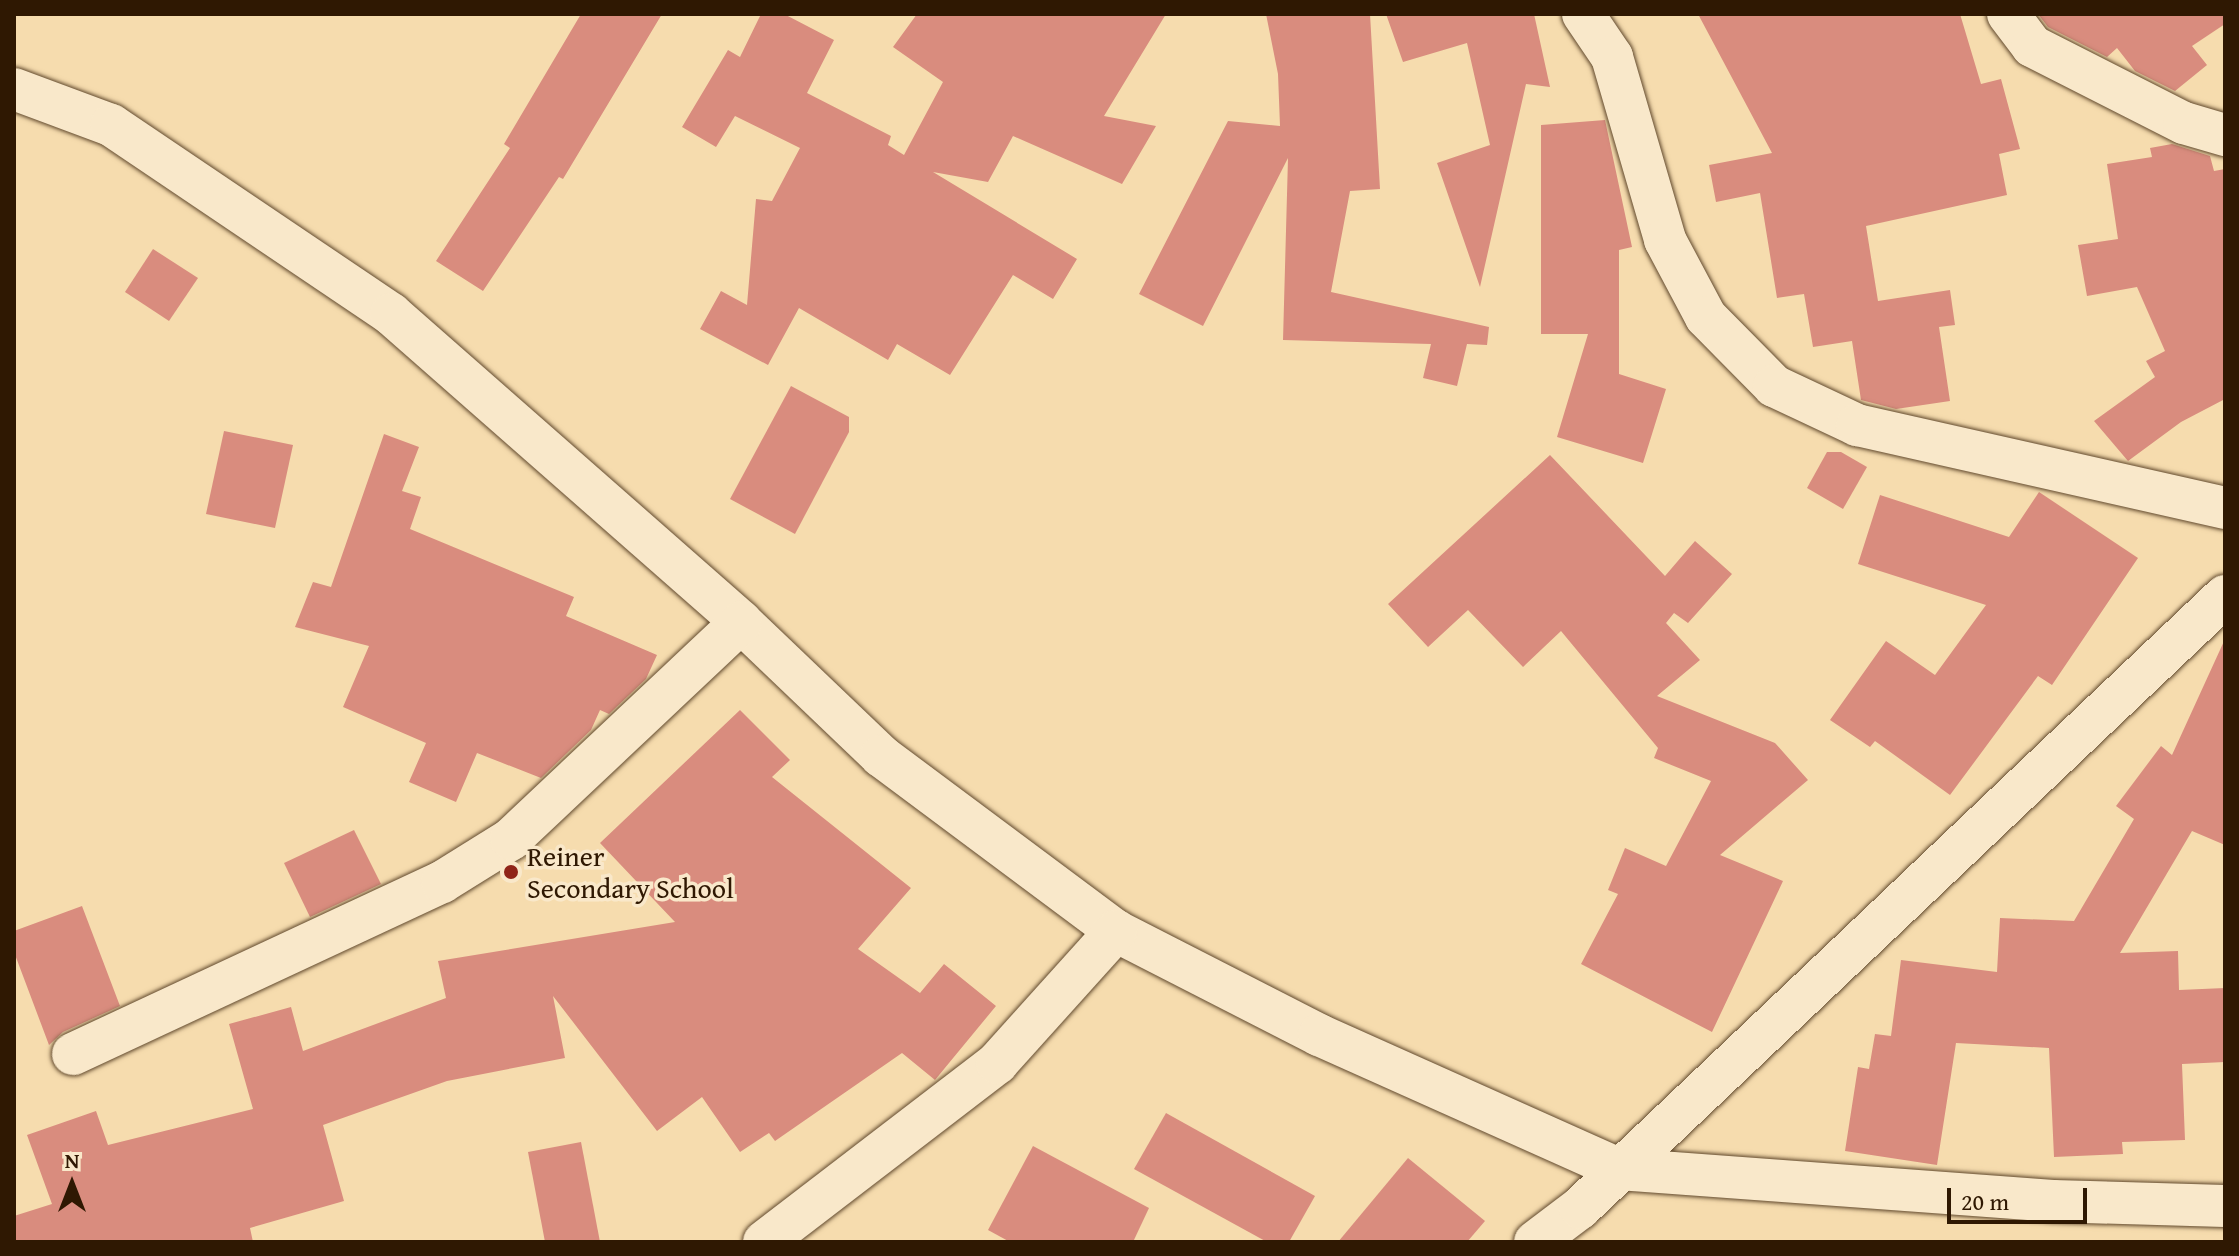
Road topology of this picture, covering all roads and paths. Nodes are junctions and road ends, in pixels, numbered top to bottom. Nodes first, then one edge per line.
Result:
1 (1583, 14) edge
2 (2008, 14) edge
3 (14, 89) edge
4 (2225, 135) edge
5 (2225, 508) edge
6 (2225, 596) edge
7 (741, 622) junction
8 (1116, 931) junction
9 (73, 1054) dead end
10 (1619, 1169) junction
11 (2225, 1206) edge
12 (764, 1242) edge
13 (1535, 1242) edge

1 - 5 street
2 - 4 street
3 - 7 street
6 - 10 street
7 - 8 street
7 - 9 street
8 - 10 street
8 - 12 street
10 - 11 street
10 - 13 street

